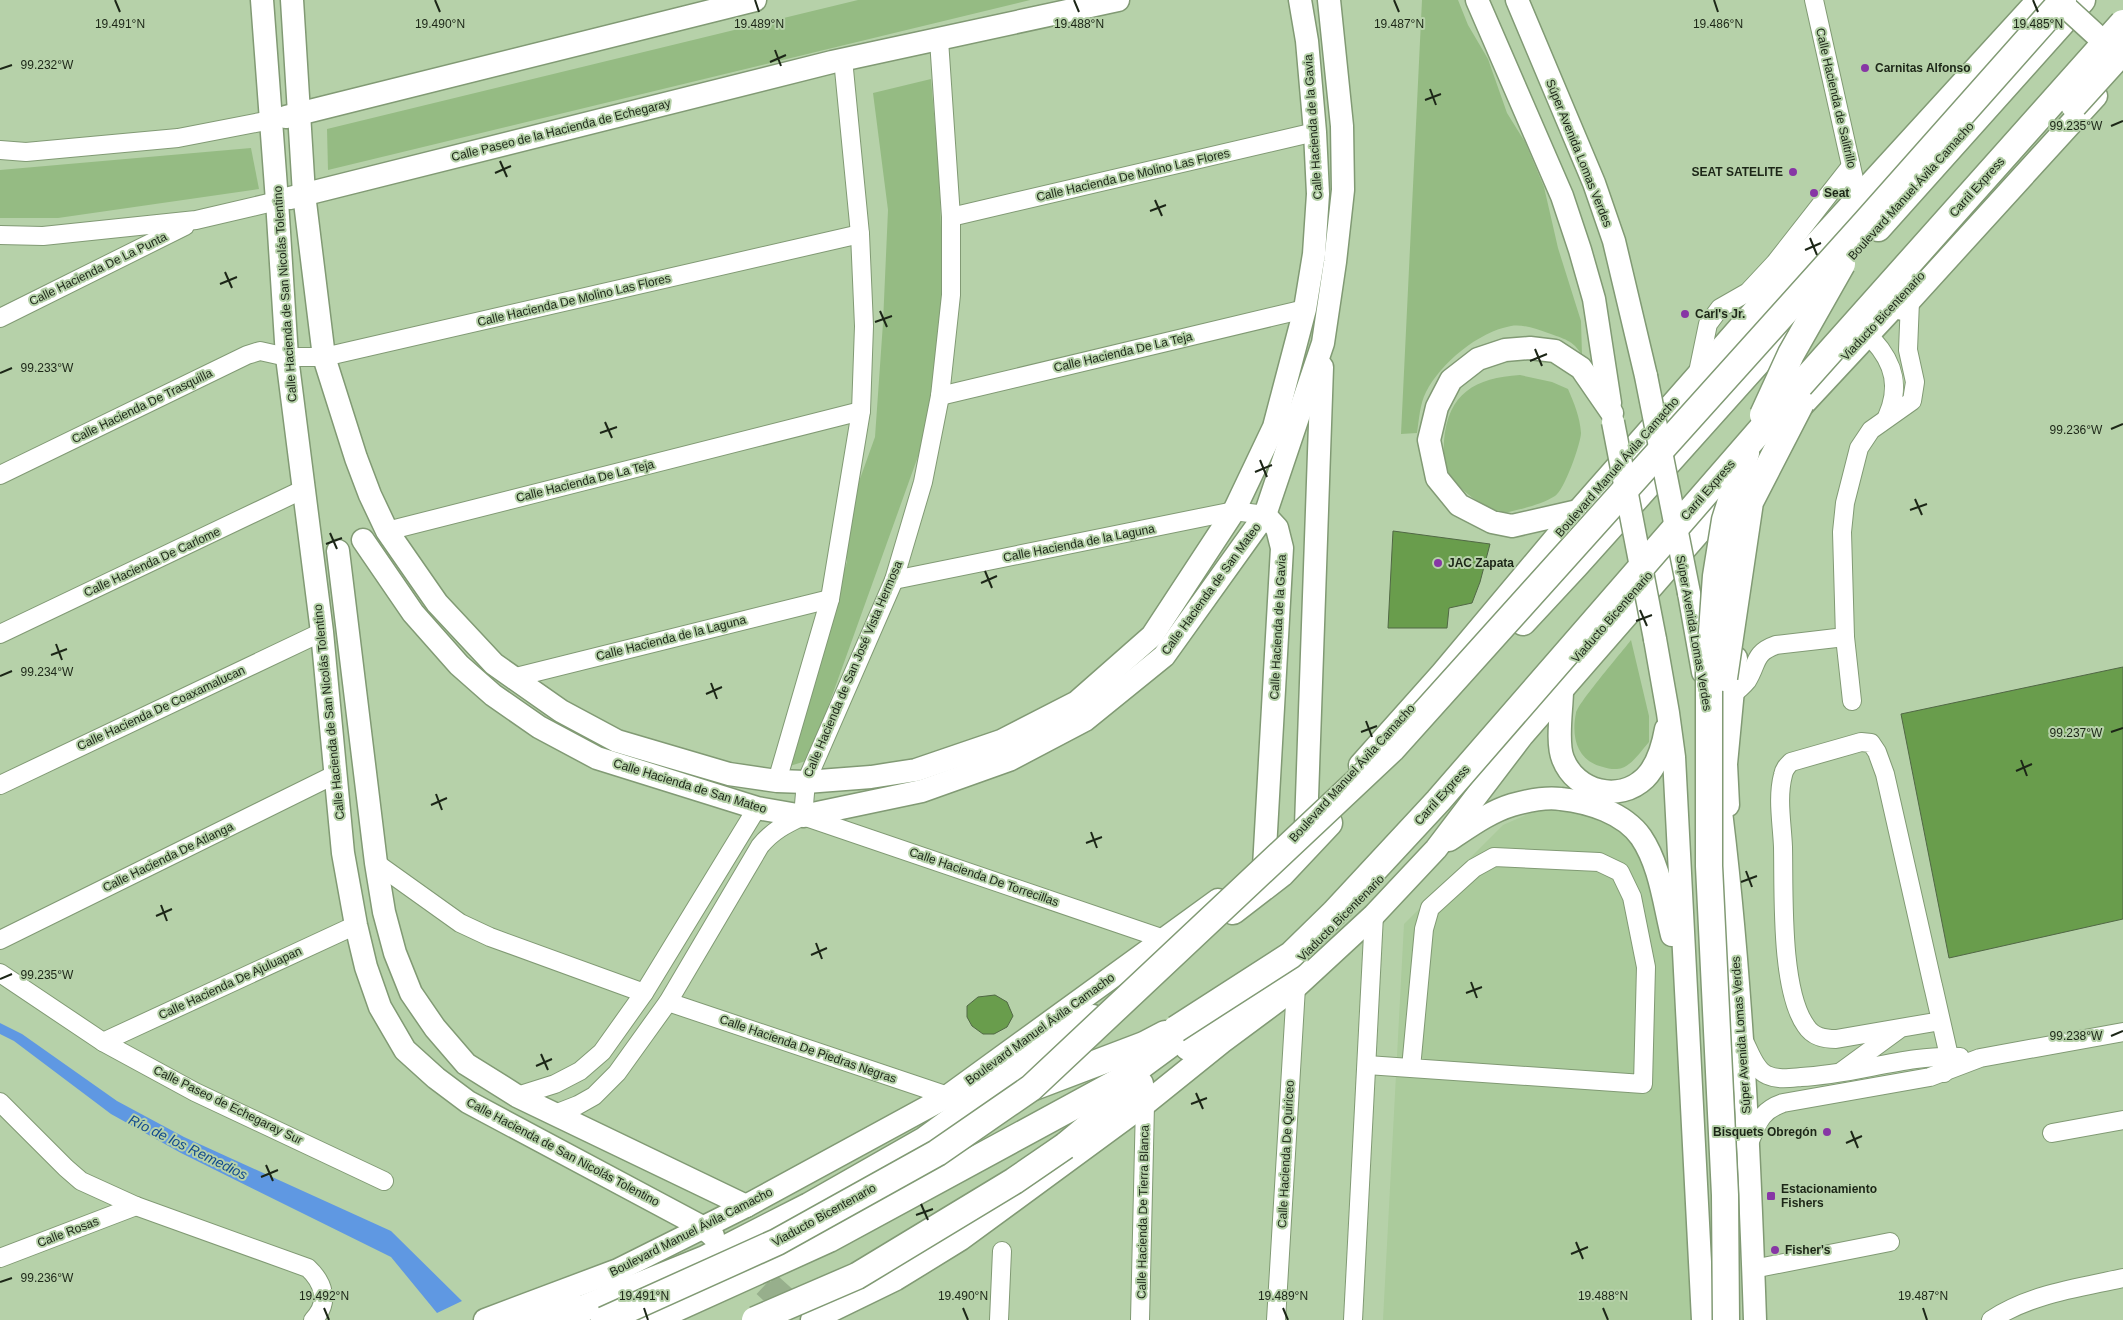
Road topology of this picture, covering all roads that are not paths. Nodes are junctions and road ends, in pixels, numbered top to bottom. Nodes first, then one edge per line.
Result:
1 (262, 0) edge
2 (292, 0) edge
3 (755, 0) edge
4 (1118, 0) edge
5 (1300, 0) edge
6 (1329, 0) edge
7 (1477, 0) edge
8 (1517, 0) edge
9 (1814, 0) edge
10 (2038, 0) edge
11 (2058, 0) edge
12 (2063, 0) edge
13 (2082, 0) edge
14 (2123, 9) edge
15 (2123, 23) edge
16 (939, 40) junction
17 (2123, 51) edge
18 (843, 59) junction
19 (2123, 59) edge
20 (2123, 66) edge
21 (299, 114) junction
22 (271, 120) junction
23 (1315, 132) junction
24 (0, 150) edge
25 (1852, 166) junction
26 (304, 194) junction
27 (1858, 197) junction
28 (277, 201) junction
29 (951, 217) junction
30 (196, 220) junction
31 (1866, 222) junction
32 (860, 234) junction
33 (0, 235) edge
34 (1910, 301) junction
35 (1305, 309) junction
36 (0, 318) edge
37 (1299, 335) junction
38 (1873, 340) junction
39 (1323, 343) junction
40 (287, 357) junction
41 (324, 357) junction
42 (1697, 377) junction
43 (940, 396) junction
44 (1799, 411) junction
45 (861, 412) junction
46 (1612, 417) junction
47 (1887, 417) junction
48 (0, 475) edge
49 (304, 490) junction
50 (1234, 511) junction
51 (1578, 511) junction
52 (1265, 515) junction
53 (387, 532) junction
54 (363, 540) junction
55 (338, 551) junction
56 (313, 562) junction
57 (894, 580) junction
58 (830, 599) junction
59 (322, 632) junction
60 (0, 634) edge
61 (1845, 637) junction
62 (512, 678) junction
63 (1562, 690) junction
64 (1732, 695) junction
65 (1852, 701) dead end
66 (1668, 713) junction
67 (336, 774) junction
68 (729, 774) junction
69 (777, 781) junction
70 (806, 782) junction
71 (0, 784) edge
72 (722, 798) junction
73 (757, 808) junction
74 (803, 816) junction
75 (1306, 826) junction
76 (1436, 849) junction
77 (376, 863) junction
78 (1264, 867) junction
79 (1730, 879) junction
80 (1374, 915) junction
81 (356, 925) junction
82 (1164, 939) junction
83 (0, 940) edge
84 (1294, 968) junction
85 (0, 973) edge
86 (1684, 984) junction
87 (644, 993) junction
88 (668, 1002) junction
89 (1941, 1021) junction
90 (435, 1028) junction
91 (1902, 1028) junction
92 (2123, 1032) edge
93 (1741, 1036) junction
94 (103, 1042) junction
95 (405, 1050) junction
96 (1367, 1065) junction
97 (1946, 1065) junction
98 (1411, 1068) junction
99 (1838, 1073) junction
100 (1031, 1088) junction
101 (1840, 1094) junction
102 (517, 1096) junction
103 (948, 1096) junction
104 (0, 1102) edge
105 (1145, 1104) junction
106 (555, 1114) junction
107 (2123, 1120) edge
108 (2052, 1132) dead end
109 (1748, 1144) junction
110 (384, 1181) dead end
111 (136, 1206) junction
112 (746, 1206) junction
113 (717, 1239) junction
114 (1890, 1242) dead end
115 (1002, 1251) dead end
116 (0, 1258) edge
117 (1753, 1269) junction
118 (2123, 1278) edge
119 (623, 1294) junction
120 (800, 1315) edge
121 (313, 1320) edge
122 (485, 1320) edge
123 (525, 1320) edge
124 (555, 1320) edge
125 (604, 1320) edge
126 (650, 1320) edge
127 (755, 1320) edge
128 (999, 1320) edge
129 (1140, 1320) edge
130 (1276, 1320) edge
131 (1353, 1320) edge
132 (1703, 1320) edge
133 (1726, 1320) edge
134 (1740, 1320) edge
135 (1755, 1320) edge
136 (1991, 1320) edge

1 - 22 main road, Calle Hacienda de San Nicolás Tolentino
2 - 21 main road
3 - 21 main road
4 - 16 main road, Calle Paseo de la Hacienda de Echegaray
5 - 23 main road, Calle Hacienda de la Gavia
6 - 39 main road, Calle Hacienda de la Gavia
7 - 46 main road
8 - 79 main road, Súper Avenida Lomas Verdes, bridge
9 - 25 street, Calle Hacienda de Salitrillo
10 - 27 main road, Boulevard Manuel Ávila Camacho
11 - 19 main road, bridge
12 - 31 highway, Viaducto Bicentenario, bridge
13 - 119 highway, Boulevard Manuel Ávila Camacho
14 - 126 highway
15 - 84 highway, Carril Express, bridge
16 - 18 main road, Calle Paseo de la Hacienda de Echegaray
16 - 29 street, Calle Hacienda de San José Vista Hermosa
17 - 44 highway, Viaducto Bicentenario, bridge
18 - 26 main road, Calle Paseo de la Hacienda de Echegaray
18 - 32 street
20 - 34 main road
21 - 22 main road
21 - 26 main road
22 - 24 street
22 - 28 main road, Calle Hacienda de San Nicolás Tolentino
23 - 29 street, Calle Hacienda De Molino Las Flores
23 - 35 main road, Calle Hacienda de la Gavia
25 - 27 street, Calle Hacienda de Salitrillo
25 - 42 street
26 - 28 main road, Calle Paseo de la Hacienda de Echegaray
26 - 41 main road
27 - 42 main road, Boulevard Manuel Ávila Camacho
28 - 30 street, Calle Paseo de la Hacienda de Echegaray
28 - 40 main road, Calle Hacienda de San Nicolás Tolentino
29 - 43 street, Calle Hacienda de San José Vista Hermosa
30 - 33 street, Calle Paseo de la Hacienda de Echegaray
30 - 36 street, Calle Hacienda De La Punta
31 - 100 highway, Viaducto Bicentenario, bridge
31 - 133 highway, bridge
32 - 41 street, Calle Hacienda De Molino Las Flores
32 - 45 street
34 - 38 main road
34 - 47 street
35 - 37 main road, Calle Hacienda de la Gavia
35 - 43 street, Calle Hacienda De La Teja
37 - 39 street
37 - 50 main road, Calle Hacienda de la Gavia
38 - 44 main road
38 - 47 street
39 - 52 main road, Calle Hacienda de la Gavia
39 - 75 main road, Calle Hacienda de la Gavia
40 - 41 street, Calle Hacienda De Molino Las Flores
40 - 48 street, Calle Hacienda De Trasquilla
40 - 49 main road, Calle Hacienda de San Nicolás Tolentino
41 - 53 main road, Calle Hacienda de San Mateo
42 - 51 main road, Boulevard Manuel Ávila Camacho
43 - 57 street, Calle Hacienda de San José Vista Hermosa
44 - 63 main road
44 - 64 main road
44 - 84 highway, Viaducto Bicentenario, bridge
44 - 134 highway, bridge
45 - 53 street, Calle Hacienda De La Teja
45 - 58 street
46 - 51 main road
46 - 66 main road, bridge
47 - 61 street
49 - 56 main road, Calle Hacienda de San Nicolás Tolentino
49 - 60 street, Calle Hacienda De Carlome
50 - 52 street, Calle Hacienda de la Laguna
50 - 57 street, Calle Hacienda de la Laguna
50 - 70 main road, Calle Hacienda de San Mateo
51 - 75 main road, Boulevard Manuel Ávila Camacho
52 - 74 main road, Calle Hacienda de San Mateo
52 - 78 main road, Calle Hacienda de la Gavia
53 - 54 main road, Calle Hacienda De La Teja
53 - 62 main road, Calle Hacienda de San Mateo
54 - 55 main road, Calle Hacienda De La Teja
54 - 72 main road, Calle Hacienda de San Mateo
55 - 56 main road, Calle Hacienda De La Teja
55 - 77 main road
56 - 59 main road, Calle Hacienda de San Nicolás Tolentino
57 - 70 street, Calle Hacienda de San José Vista Hermosa
58 - 62 street, Calle Hacienda de la Laguna
58 - 69 street
59 - 67 main road, Calle Hacienda de San Nicolás Tolentino
59 - 71 street, Calle Hacienda De Coaxamalucan
61 - 64 street
61 - 65 street
62 - 68 main road, Calle Hacienda de San Mateo
63 - 66 main road
63 - 76 main road
64 - 79 main road
66 - 86 main road
67 - 81 main road, Calle Hacienda de San Nicolás Tolentino
67 - 83 street, Calle Hacienda De Atlanga
68 - 69 main road, Calle Hacienda de San Mateo
68 - 72 street
69 - 70 main road, Calle Hacienda de San Mateo
70 - 74 street, Calle Hacienda de San José Vista Hermosa
72 - 73 main road, Calle Hacienda de San Mateo
73 - 74 main road, Calle Hacienda de San Mateo
73 - 87 street
74 - 82 street, Calle Hacienda De Torrecillas
74 - 88 street
75 - 78 main road, Boulevard Manuel Ávila Camacho
76 - 80 main road
76 - 86 main road
77 - 87 street
77 - 90 main road
78 - 82 main road, Boulevard Manuel Ávila Camacho
79 - 93 main road, Súper Avenida Lomas Verdes
80 - 84 main road
80 - 96 street
81 - 94 street, Calle Hacienda De Ajuluapan
81 - 95 main road, Calle Hacienda de San Nicolás Tolentino
82 - 103 main road, Boulevard Manuel Ávila Camacho
84 - 100 highway, Viaducto Bicentenario, bridge
84 - 105 main road
84 - 127 highway, bridge
84 - 130 street, Calle Hacienda De Quiriceo
85 - 94 street, Calle Paseo de Echegaray Sur
86 - 132 main road
87 - 102 street
88 - 103 street, Calle Hacienda De Piedras Negras
88 - 106 street
89 - 91 street
89 - 91 street
89 - 97 street
90 - 95 main road
90 - 102 main road
91 - 99 street
92 - 97 street
93 - 99 street
93 - 109 main road, Súper Avenida Lomas Verdes
94 - 110 street, Calle Paseo de Echegaray Sur
95 - 113 main road, Calle Hacienda de San Nicolás Tolentino
96 - 98 street
96 - 131 street
97 - 99 street
97 - 101 street
98 - 98 street
99 - 101 street
100 - 125 highway, Viaducto Bicentenario, bridge
101 - 109 street
102 - 106 main road
103 - 112 main road, Boulevard Manuel Ávila Camacho
104 - 111 street
105 - 120 main road
105 - 129 street, Calle Hacienda De Tierra Blanca
106 - 112 main road
107 - 108 street
109 - 117 main road, Súper Avenida Lomas Verdes
111 - 116 street, Calle Rosas
111 - 121 street
112 - 113 main road, Boulevard Manuel Ávila Camacho
113 - 122 main road, Boulevard Manuel Ávila Camacho
114 - 117 street
115 - 128 street
117 - 135 main road, Súper Avenida Lomas Verdes
118 - 136 street
119 - 123 highway
119 - 124 highway, Boulevard Manuel Ávila Camacho

